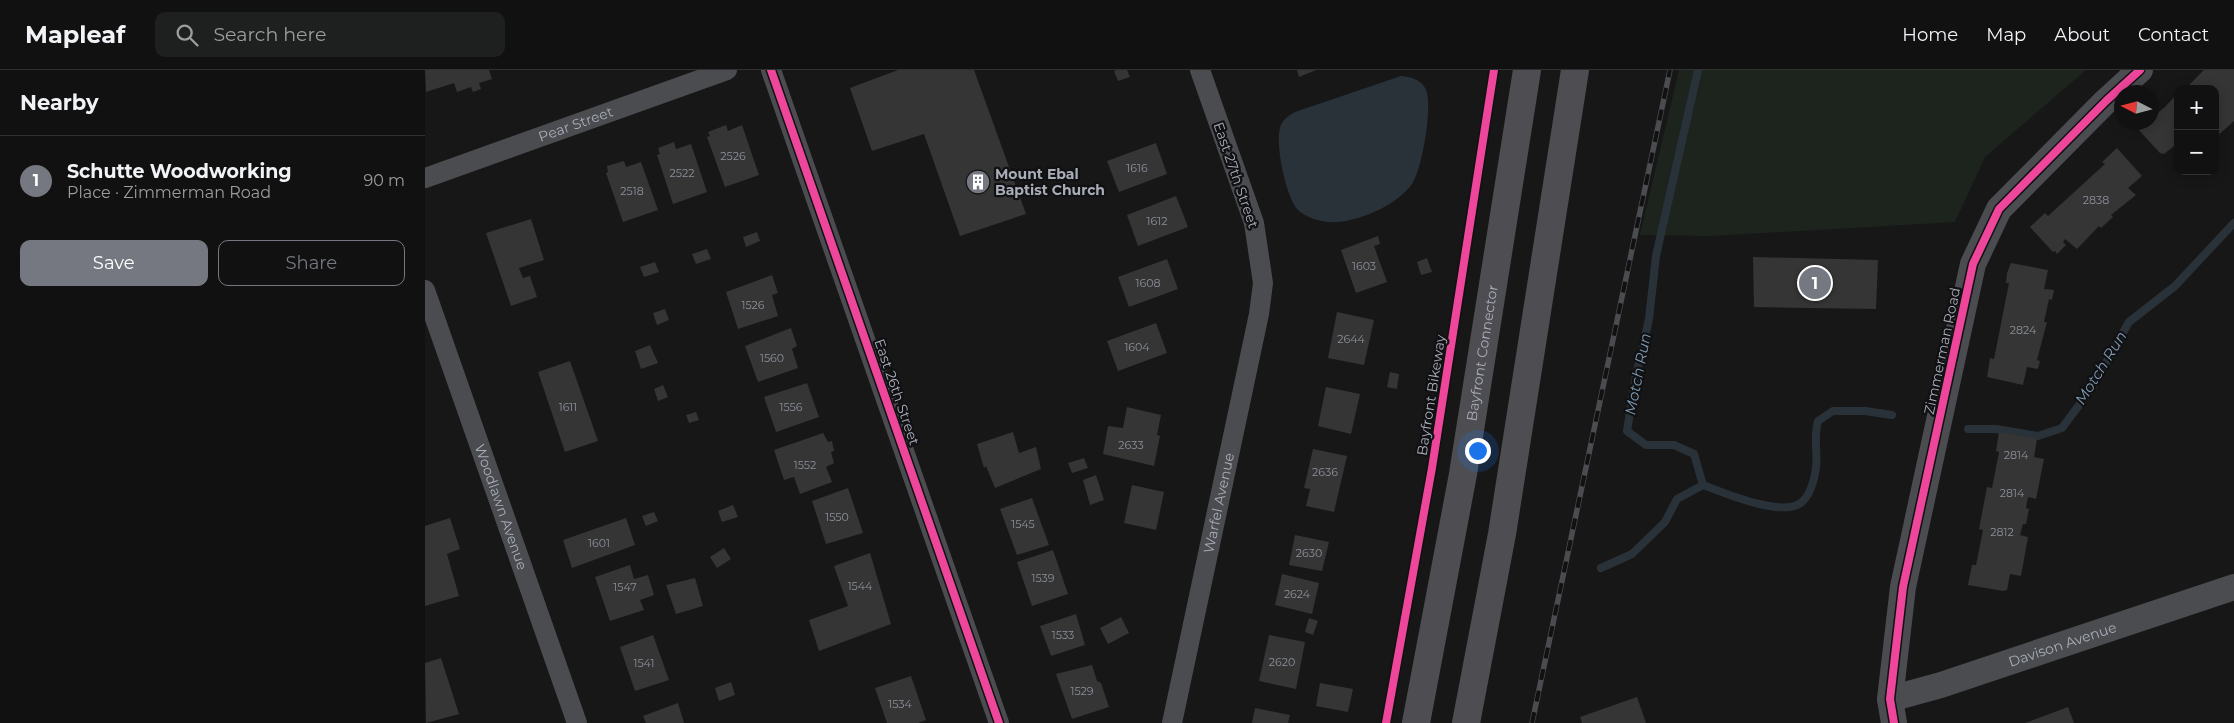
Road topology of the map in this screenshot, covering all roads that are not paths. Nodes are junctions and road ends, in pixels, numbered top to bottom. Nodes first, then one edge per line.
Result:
1 (727, 70) edge
2 (771, 70) edge
3 (1200, 70) edge
4 (1527, 70) edge
5 (1575, 70) edge
6 (2140, 70) edge
7 (425, 178) edge
8 (1263, 282) joint
9 (425, 290) edge
10 (2234, 587) edge
11 (1892, 711) edge
12 (577, 723) edge
13 (999, 723) edge
14 (1172, 723) edge
15 (1416, 723) edge
16 (1466, 723) edge

1 - 7 street, Pear Street
2 - 13 street, East 26th Street
3 - 8 street, East 27th Street
4 - 15 highway, Bayfront Connector
5 - 16 highway
6 - 11 street, Zimmerman Road
8 - 14 street, Warfel Avenue
9 - 12 street, Woodlawn Avenue
10 - 11 street, Davison Avenue

